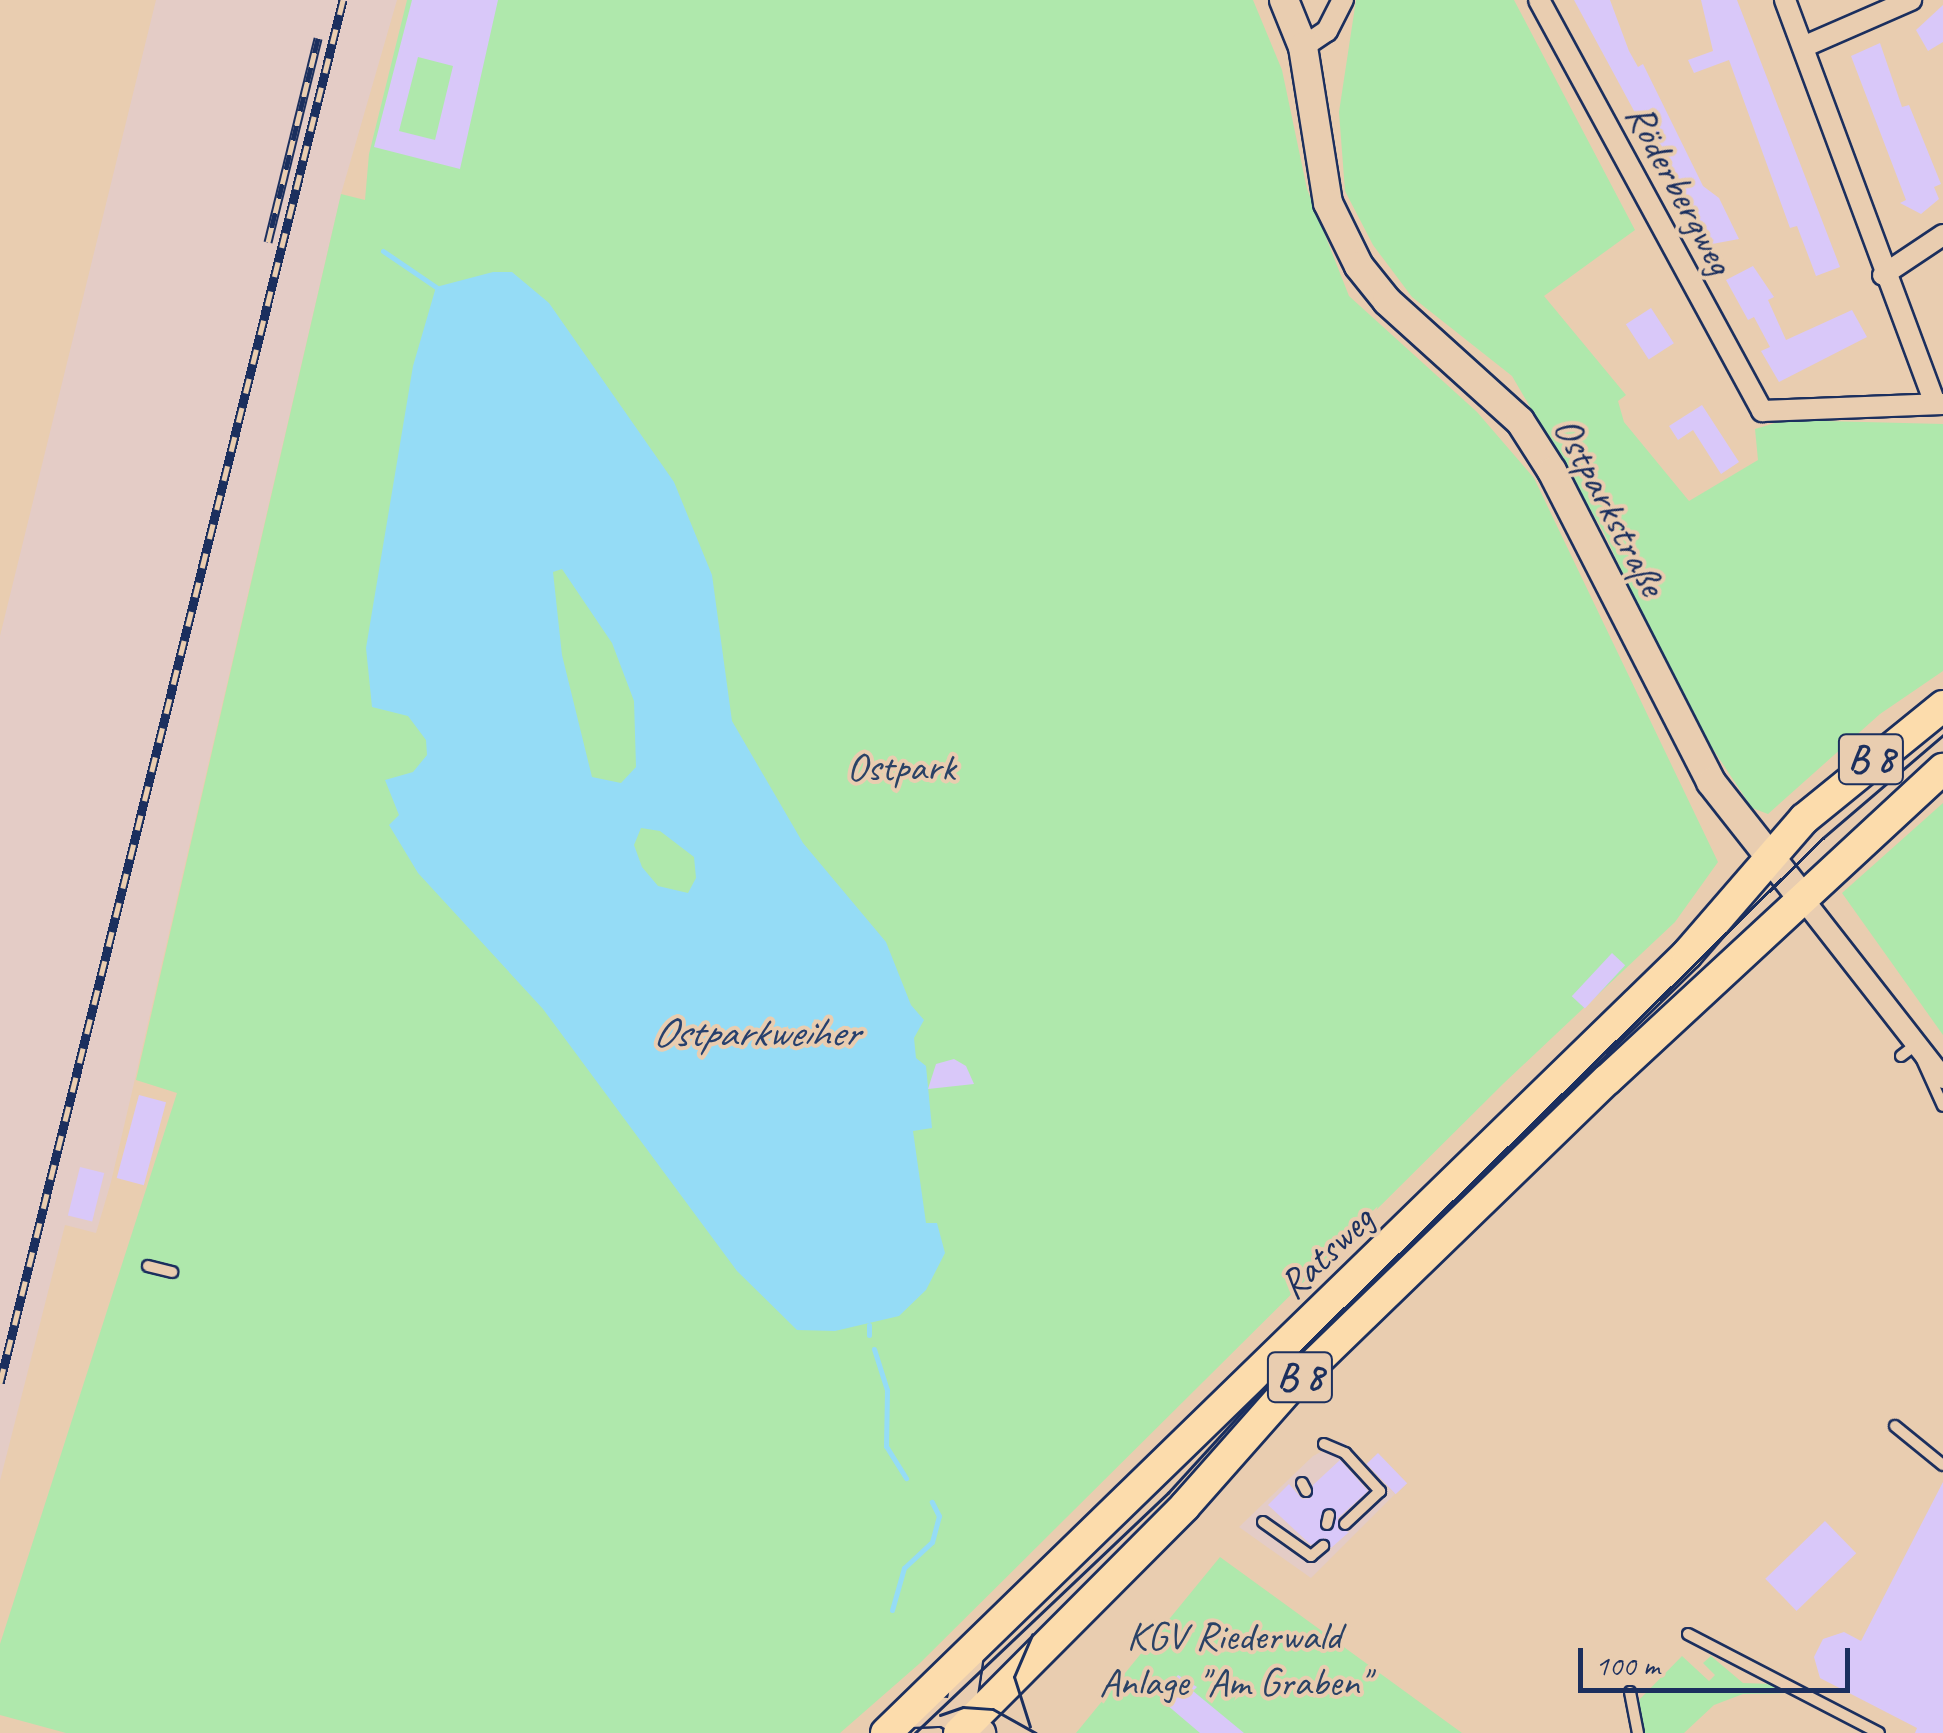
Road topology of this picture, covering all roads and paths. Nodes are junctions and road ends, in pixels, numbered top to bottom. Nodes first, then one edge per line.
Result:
1 (1284, 0) edge
2 (1343, 0) edge
3 (1539, 0) edge
4 (1785, 0) edge
5 (1911, 0) edge
6 (1303, 47) junction
7 (1803, 47) junction
8 (1943, 235) edge
9 (1884, 274) junction
10 (1939, 404) edge
11 (1943, 706) edge
12 (1943, 770) edge
13 (1804, 819) junction
14 (1771, 863) junction
15 (1800, 895) junction
16 (1757, 946) junction
17 (1918, 1042) junction
18 (1901, 1056) dead end
19 (1943, 1078) edge
20 (1943, 1106) edge
21 (148, 1266) dead end
22 (172, 1272) dead end
23 (1894, 1426) dead end
24 (1324, 1444) dead end
25 (1943, 1465) edge
26 (1284, 1521) dead end
27 (1262, 1522) dead end
28 (1345, 1524) dead end
29 (1274, 1530) junction
30 (1323, 1546) dead end
31 (1688, 1634) dead end
32 (969, 1654) junction
33 (1630, 1692) dead end
34 (896, 1723) edge
35 (970, 1730) edge
36 (1638, 1733) edge
37 (1879, 1733) edge

1 - 6 street, Ostparkstraße
2 - 6 street
3 - 10 street, Röderbergweg
4 - 7 street
5 - 7 street
6 - 14 street, Ostparkstraße
7 - 9 street
8 - 9 street
9 - 10 street
11 - 13 main road, B 8
12 - 15 main road, B 8
13 - 14 main road, B 8
13 - 15 street, B 8
14 - 15 street, Ostparkstraße
14 - 16 street, B 8
14 - 32 main road, Ratsweg / B 8
15 - 16 main road, Ratsweg / B 8
15 - 17 street
16 - 35 main road, Ratsweg / B 8
17 - 18 lane
17 - 19 street
17 - 20 lane
21 - 22 lane
23 - 25 lane
24 - 28 lane
26 - 29 lane
27 - 29 lane
29 - 30 lane
31 - 37 lane
32 - 34 main road, Ratsweg / B 8
32 - 35 street
33 - 36 lane
34 - 35 street

